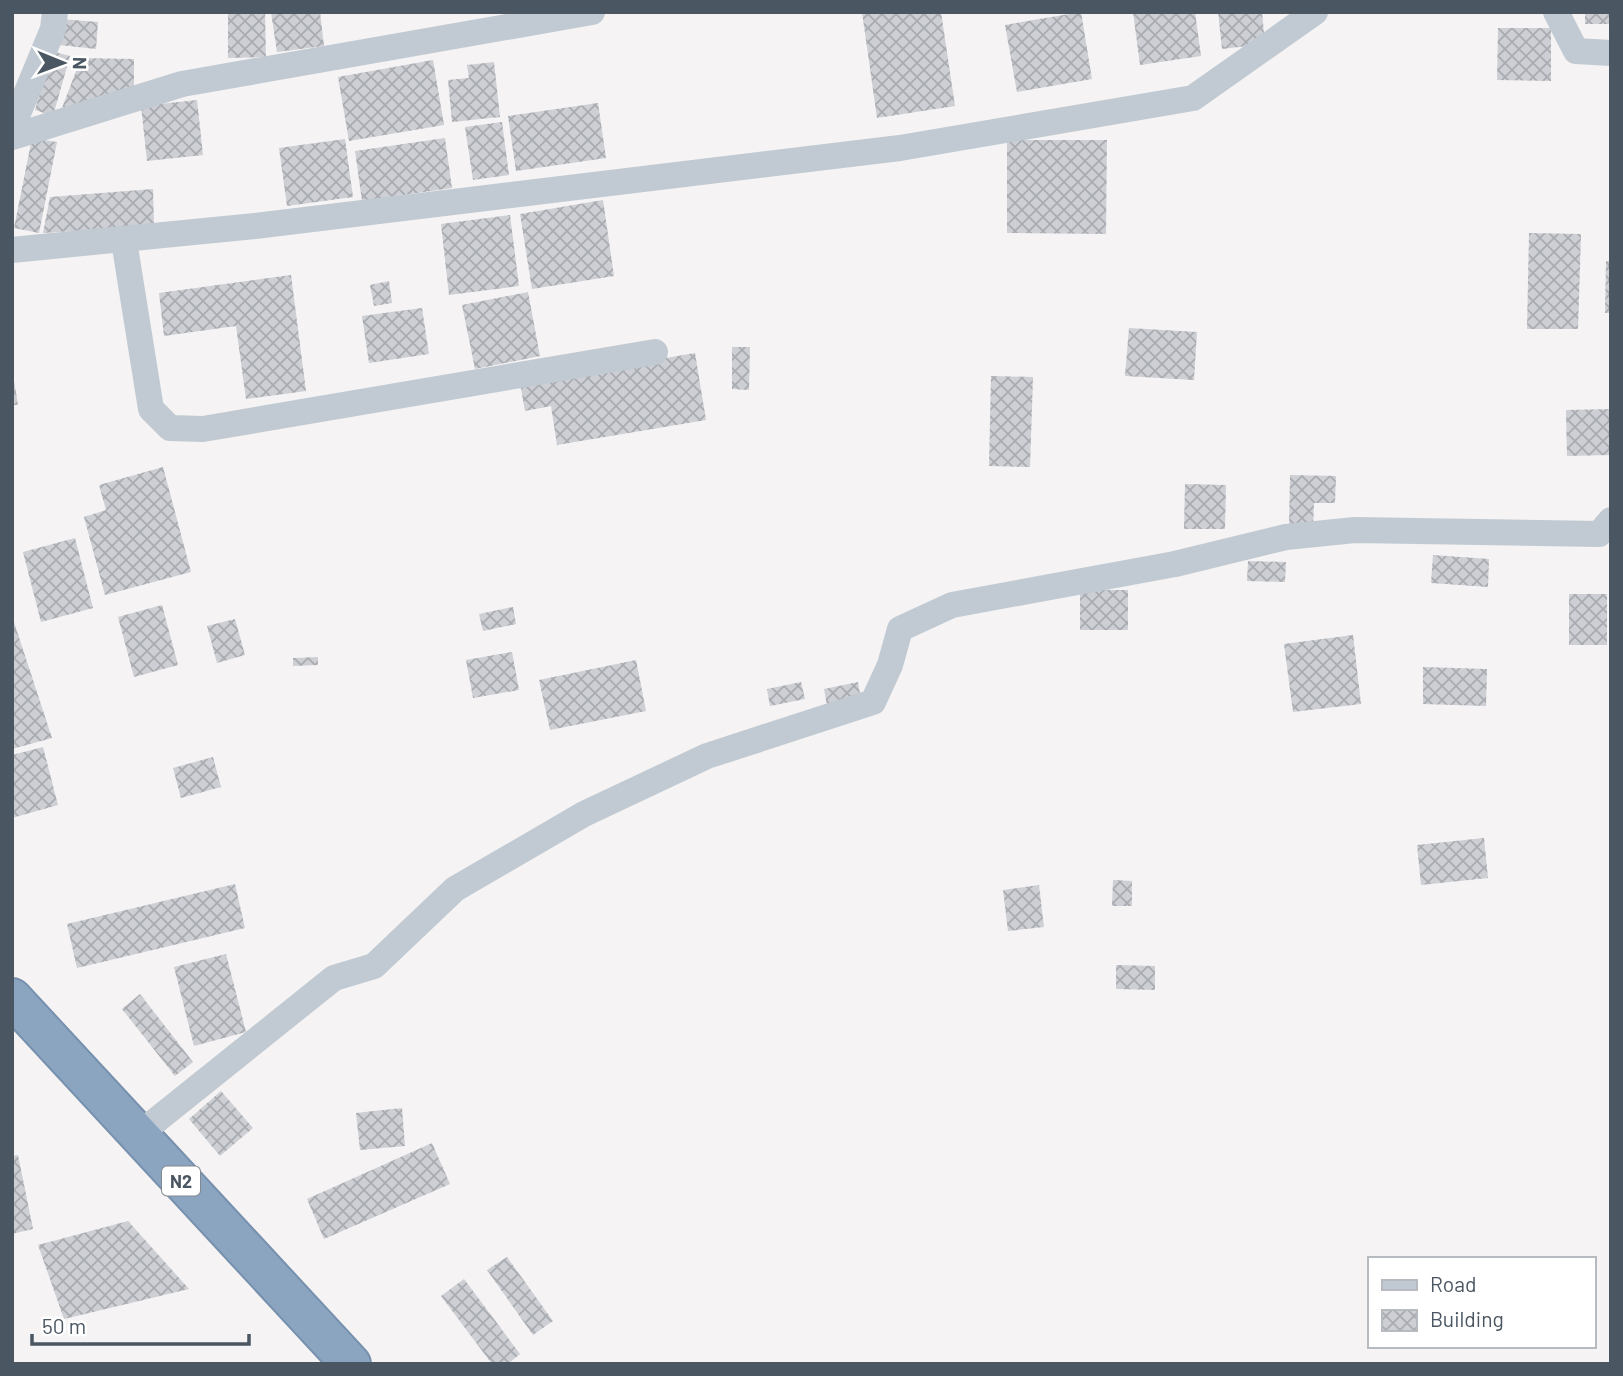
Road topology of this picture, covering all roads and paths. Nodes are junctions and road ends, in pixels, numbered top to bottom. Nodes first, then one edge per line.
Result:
1 (55, 12) edge
2 (592, 12) edge
3 (1315, 12) edge
4 (1556, 12) edge
5 (1611, 53) edge
6 (12, 128) edge
7 (12, 136) edge
8 (124, 241) junction
9 (12, 250) edge
10 (655, 352) dead end
11 (1607, 530) edge
12 (12, 998) edge
13 (138, 1135) junction
14 (351, 1364) edge

1 - 6 street
2 - 7 street
3 - 8 street
4 - 5 street
8 - 9 street
8 - 10 street
11 - 13 street
12 - 13 highway, N2
13 - 14 highway, N2

